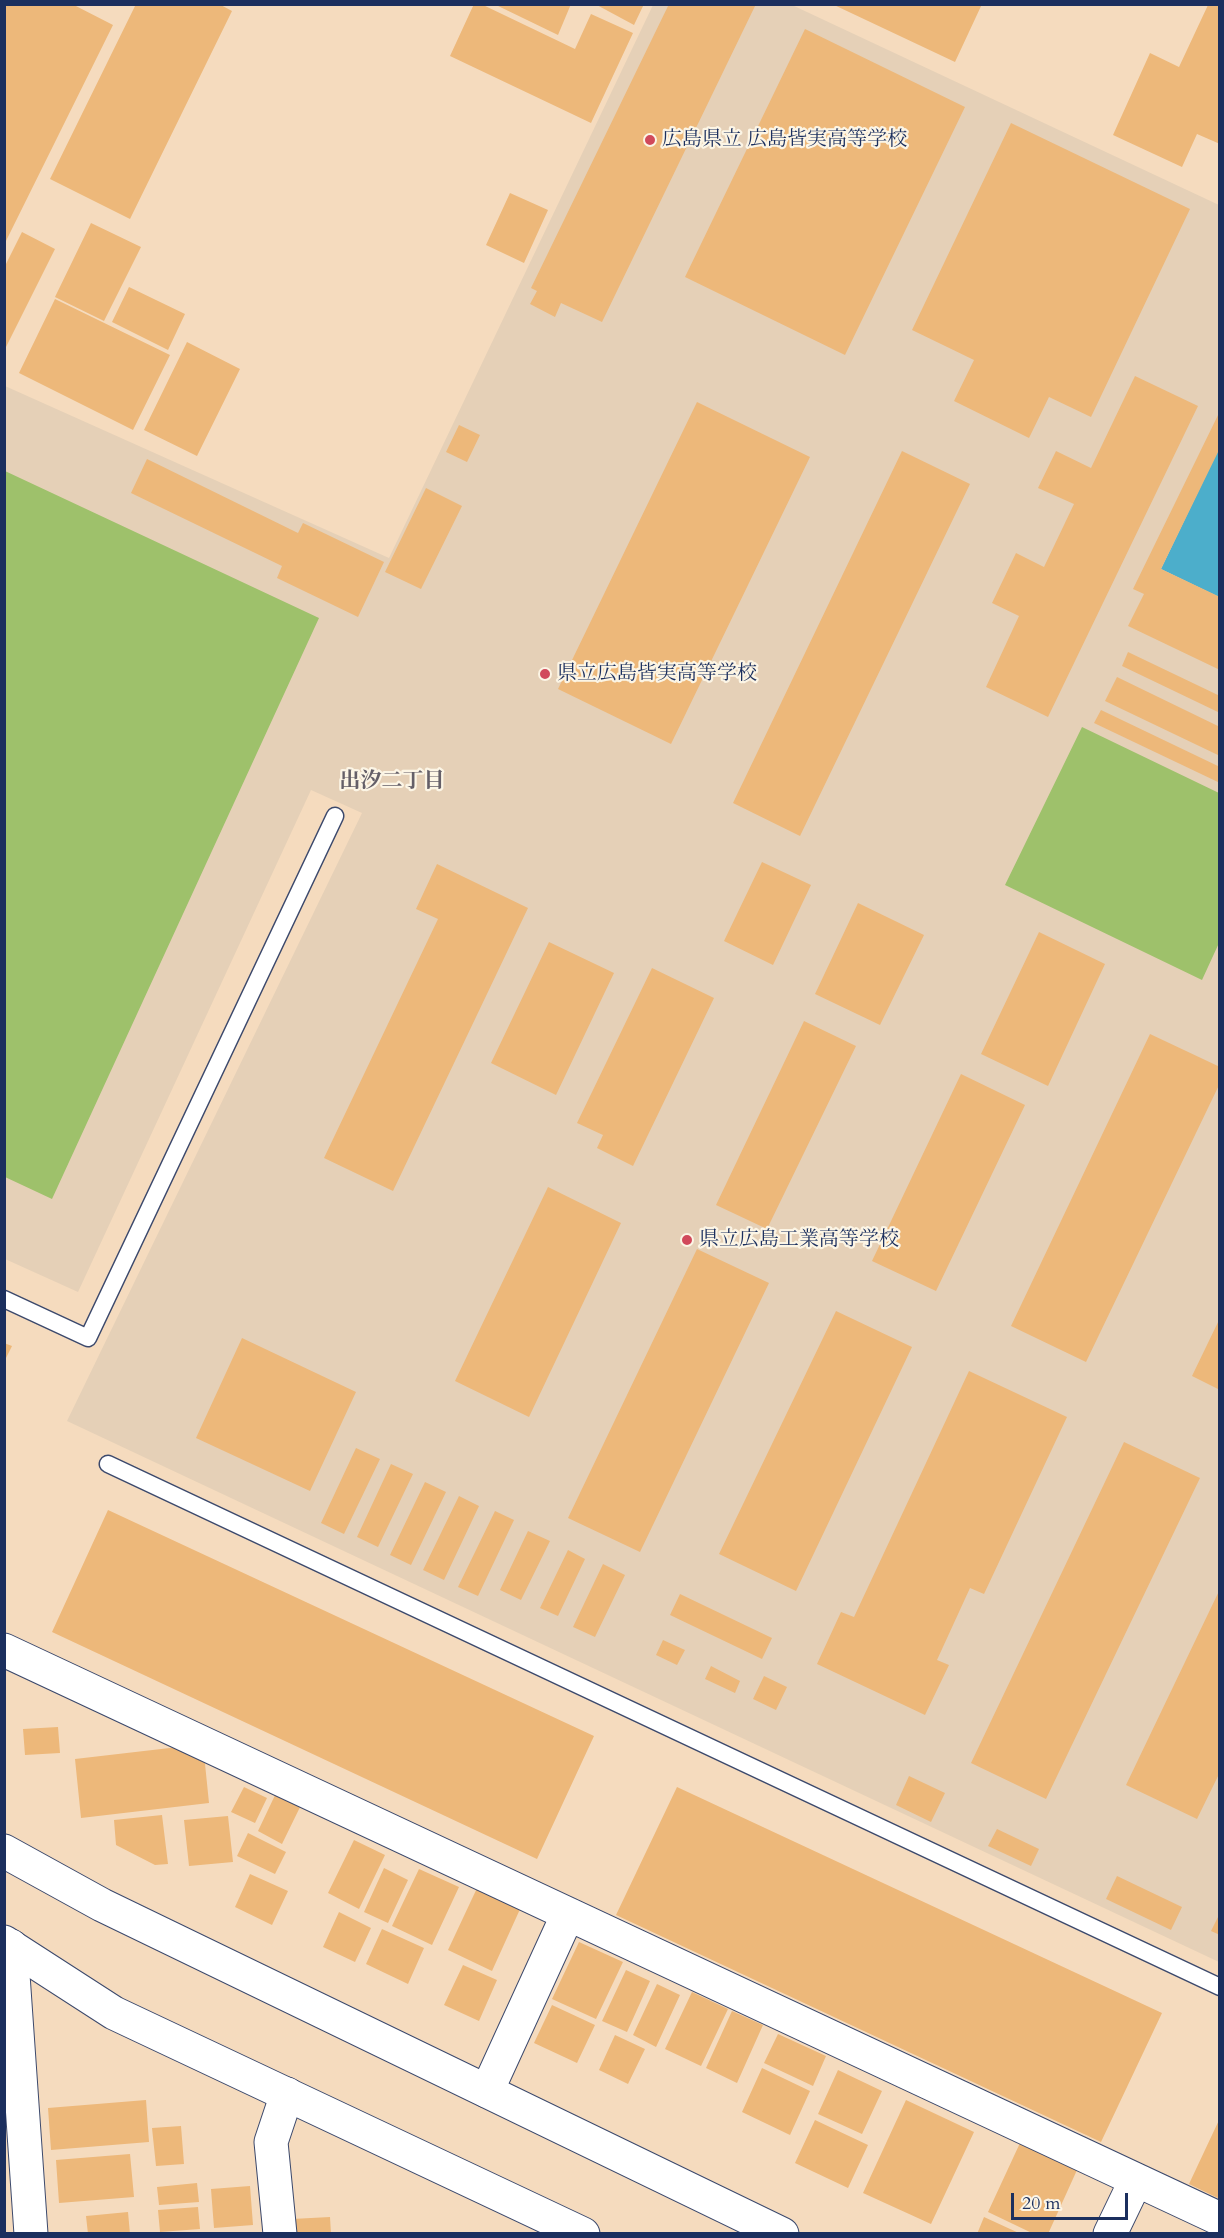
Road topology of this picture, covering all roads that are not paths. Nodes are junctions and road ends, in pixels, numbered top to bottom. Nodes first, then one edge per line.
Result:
1 (335, 816) dead end
2 (4, 1299) edge
3 (108, 1464) dead end
4 (4, 1650) edge
5 (4, 1851) edge
6 (568, 1914) junction
7 (8, 1944) edge
8 (1220, 1987) edge
9 (487, 2091) junction
10 (287, 2094) junction
11 (1136, 2180) junction
12 (1220, 2219) edge
13 (566, 2230) edge
14 (31, 2234) edge
15 (280, 2234) edge
16 (782, 2234) edge
17 (1110, 2234) edge

1 - 2 lane
3 - 8 lane
4 - 6 street
5 - 9 street
6 - 9 street
6 - 11 street
7 - 10 street
7 - 14 street
9 - 16 street
10 - 13 street
10 - 15 street
11 - 12 street
11 - 17 street

